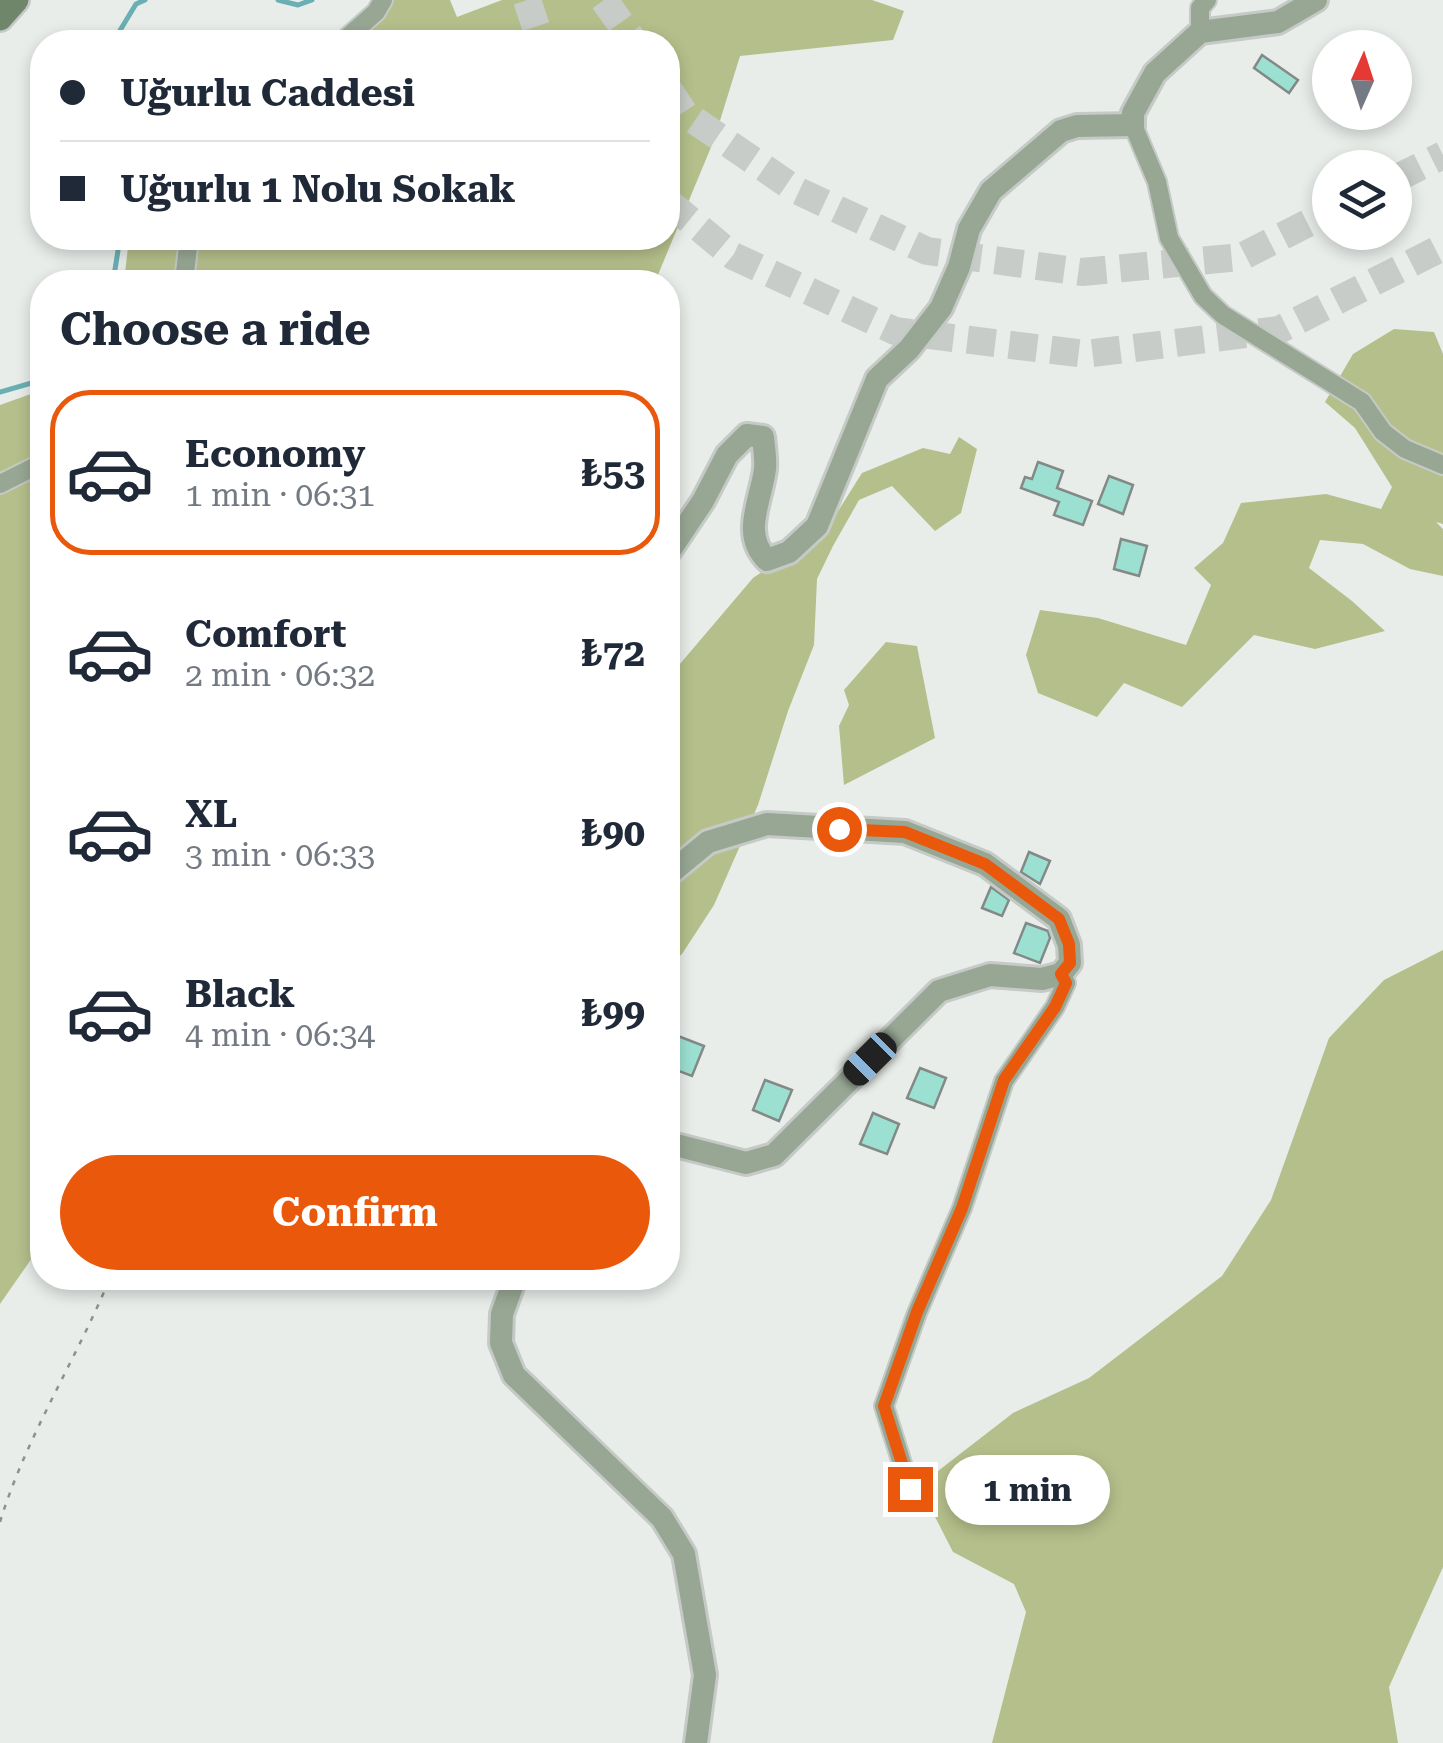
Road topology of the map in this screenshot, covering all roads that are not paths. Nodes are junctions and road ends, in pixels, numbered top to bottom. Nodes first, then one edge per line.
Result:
1 (16, 0) edge
2 (383, 0) edge
3 (1207, 0) edge
4 (1316, 0) edge
5 (0, 18) edge
6 (356, 30) edge
7 (1200, 32) junction
8 (1133, 125) junction
9 (1443, 464) edge
10 (30, 469) edge
11 (0, 484) edge
12 (680, 535) edge
13 (680, 864) edge
14 (1061, 974) junction
15 (680, 1146) edge
16 (511, 1290) edge
17 (910, 1489) dead end
18 (696, 1743) edge

1 - 5 main road
2 - 6 street
3 - 7 street
4 - 7 street
7 - 8 street
8 - 9 street
8 - 12 street
10 - 11 street
13 - 14 street
14 - 15 street
14 - 17 street
16 - 18 street

